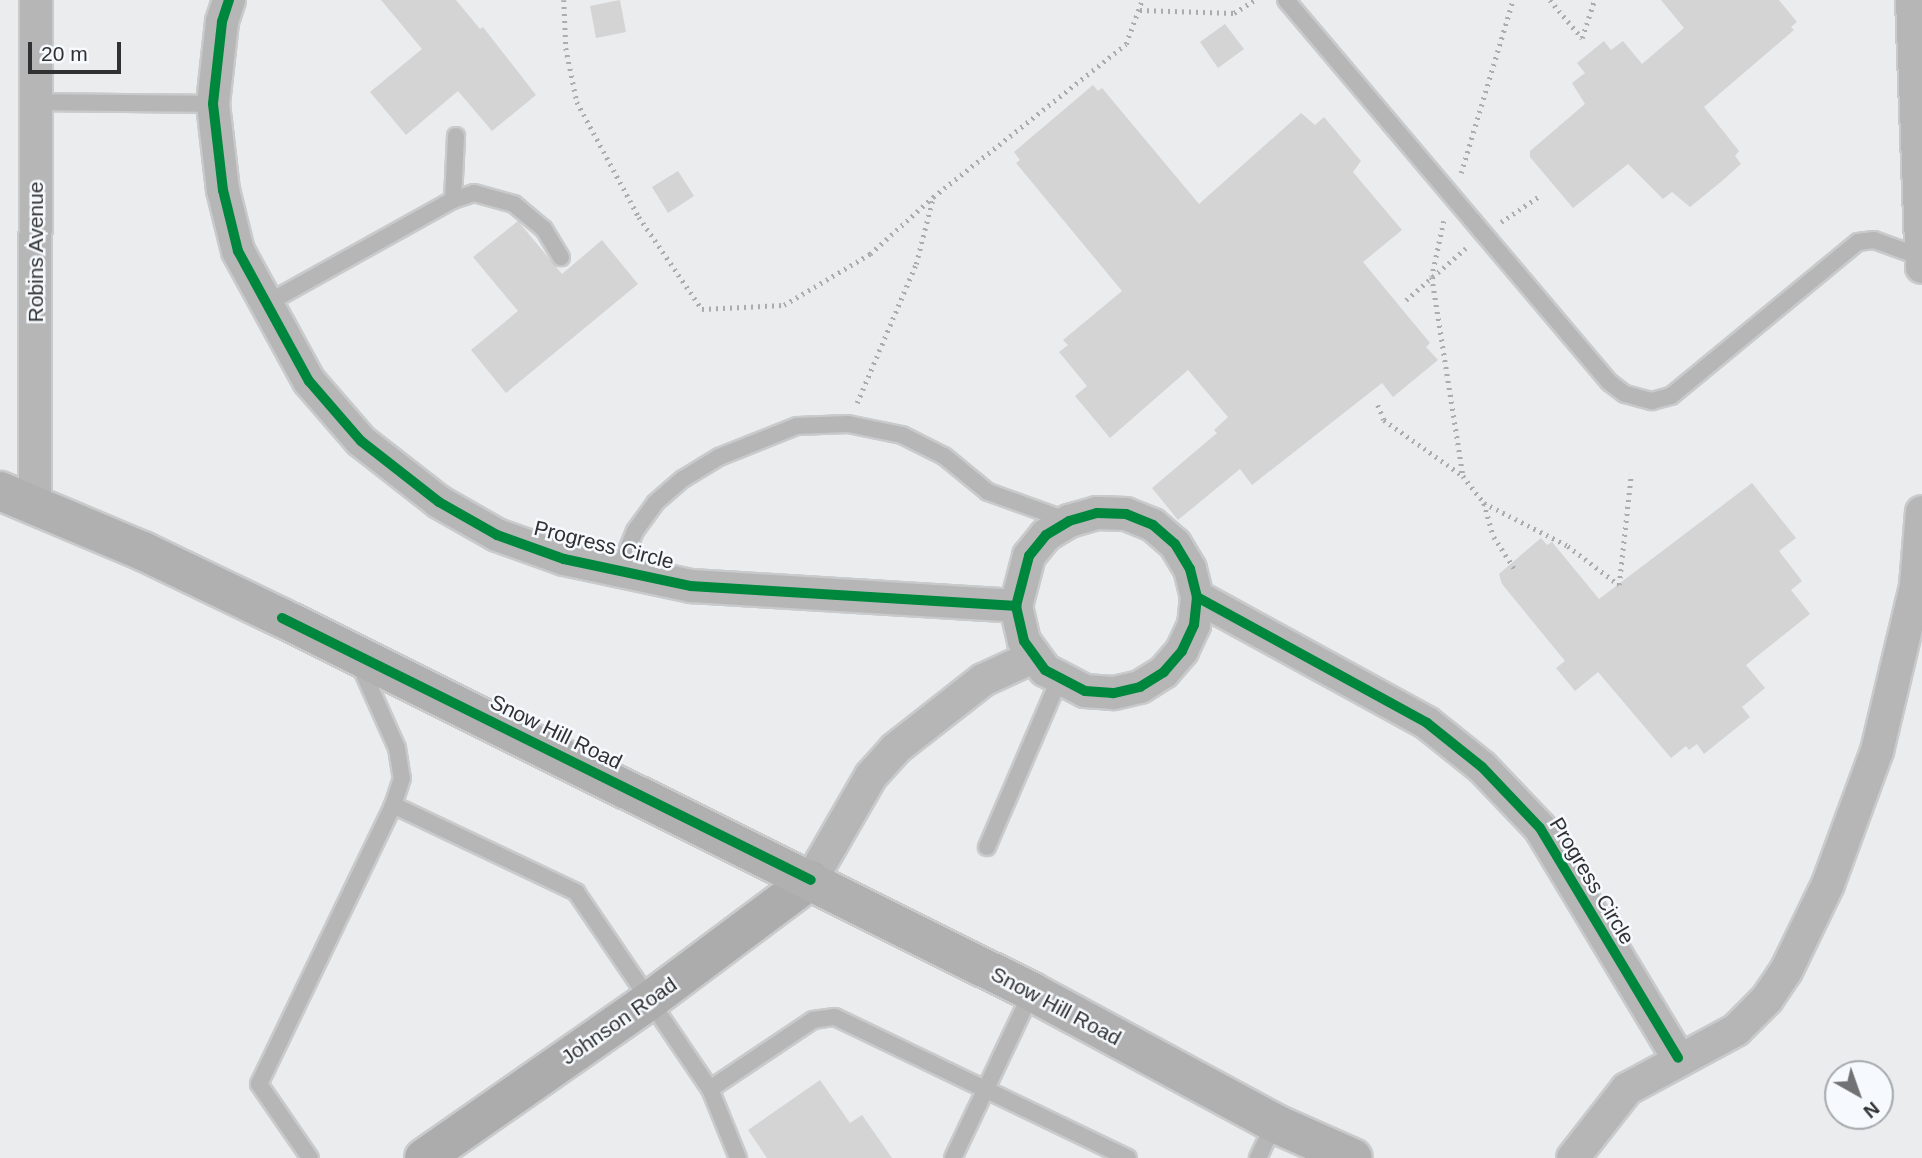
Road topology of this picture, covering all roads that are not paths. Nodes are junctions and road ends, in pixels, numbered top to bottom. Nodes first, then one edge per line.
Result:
1 (36, 0) edge
2 (229, 0) edge
3 (1286, 0) edge
4 (1912, 0) edge
5 (36, 102) junction
6 (213, 104) junction
7 (456, 136) dead end
8 (453, 200) junction
9 (561, 257) dead end
10 (1921, 257) edge
11 (1922, 267) edge
12 (264, 305) junction
13 (0, 491) edge
14 (35, 505) junction
15 (1922, 512) edge
16 (1069, 521) junction
17 (618, 573) junction
18 (1197, 597) junction
19 (1016, 607) junction
20 (355, 654) junction
21 (1033, 657) junction
22 (1059, 680) junction
23 (393, 805) junction
24 (987, 848) dead end
25 (811, 880) junction
26 (1032, 992) junction
27 (649, 1001) junction
28 (1678, 1058) junction
29 (710, 1089) junction
30 (986, 1090) junction
31 (1274, 1122) junction
32 (310, 1158) edge
33 (424, 1158) edge
34 (738, 1158) edge
35 (953, 1158) edge
36 (1128, 1158) edge
37 (1258, 1158) edge
38 (1353, 1158) edge
39 (1573, 1158) edge

1 - 5 street, Robins Avenue
2 - 6 street, Progress Circle
3 - 10 lane
4 - 10 street
5 - 6 lane
5 - 14 street, Robins Avenue
6 - 12 street, Progress Circle
7 - 8 lane
8 - 9 lane
8 - 12 lane
10 - 11 street
12 - 17 street, Progress Circle
13 - 14 main road, Snow Hill Road
14 - 20 main road, Snow Hill Road
15 - 28 street
16 - 17 lane
16 - 18 street
16 - 19 street
17 - 19 street, Progress Circle
18 - 22 street
18 - 28 street, Progress Circle
19 - 21 street
20 - 23 lane
20 - 25 main road, Snow Hill Road
21 - 22 street
21 - 25 street
22 - 24 lane
23 - 27 lane
23 - 32 lane
25 - 26 main road, Snow Hill Road
25 - 27 street, Johnson Road
26 - 30 lane
26 - 31 main road, Snow Hill Road
27 - 29 lane
27 - 33 street, Johnson Road
28 - 39 street
29 - 30 lane
29 - 34 lane
30 - 35 lane
30 - 36 lane
31 - 37 lane
31 - 38 main road, Snow Hill Road

